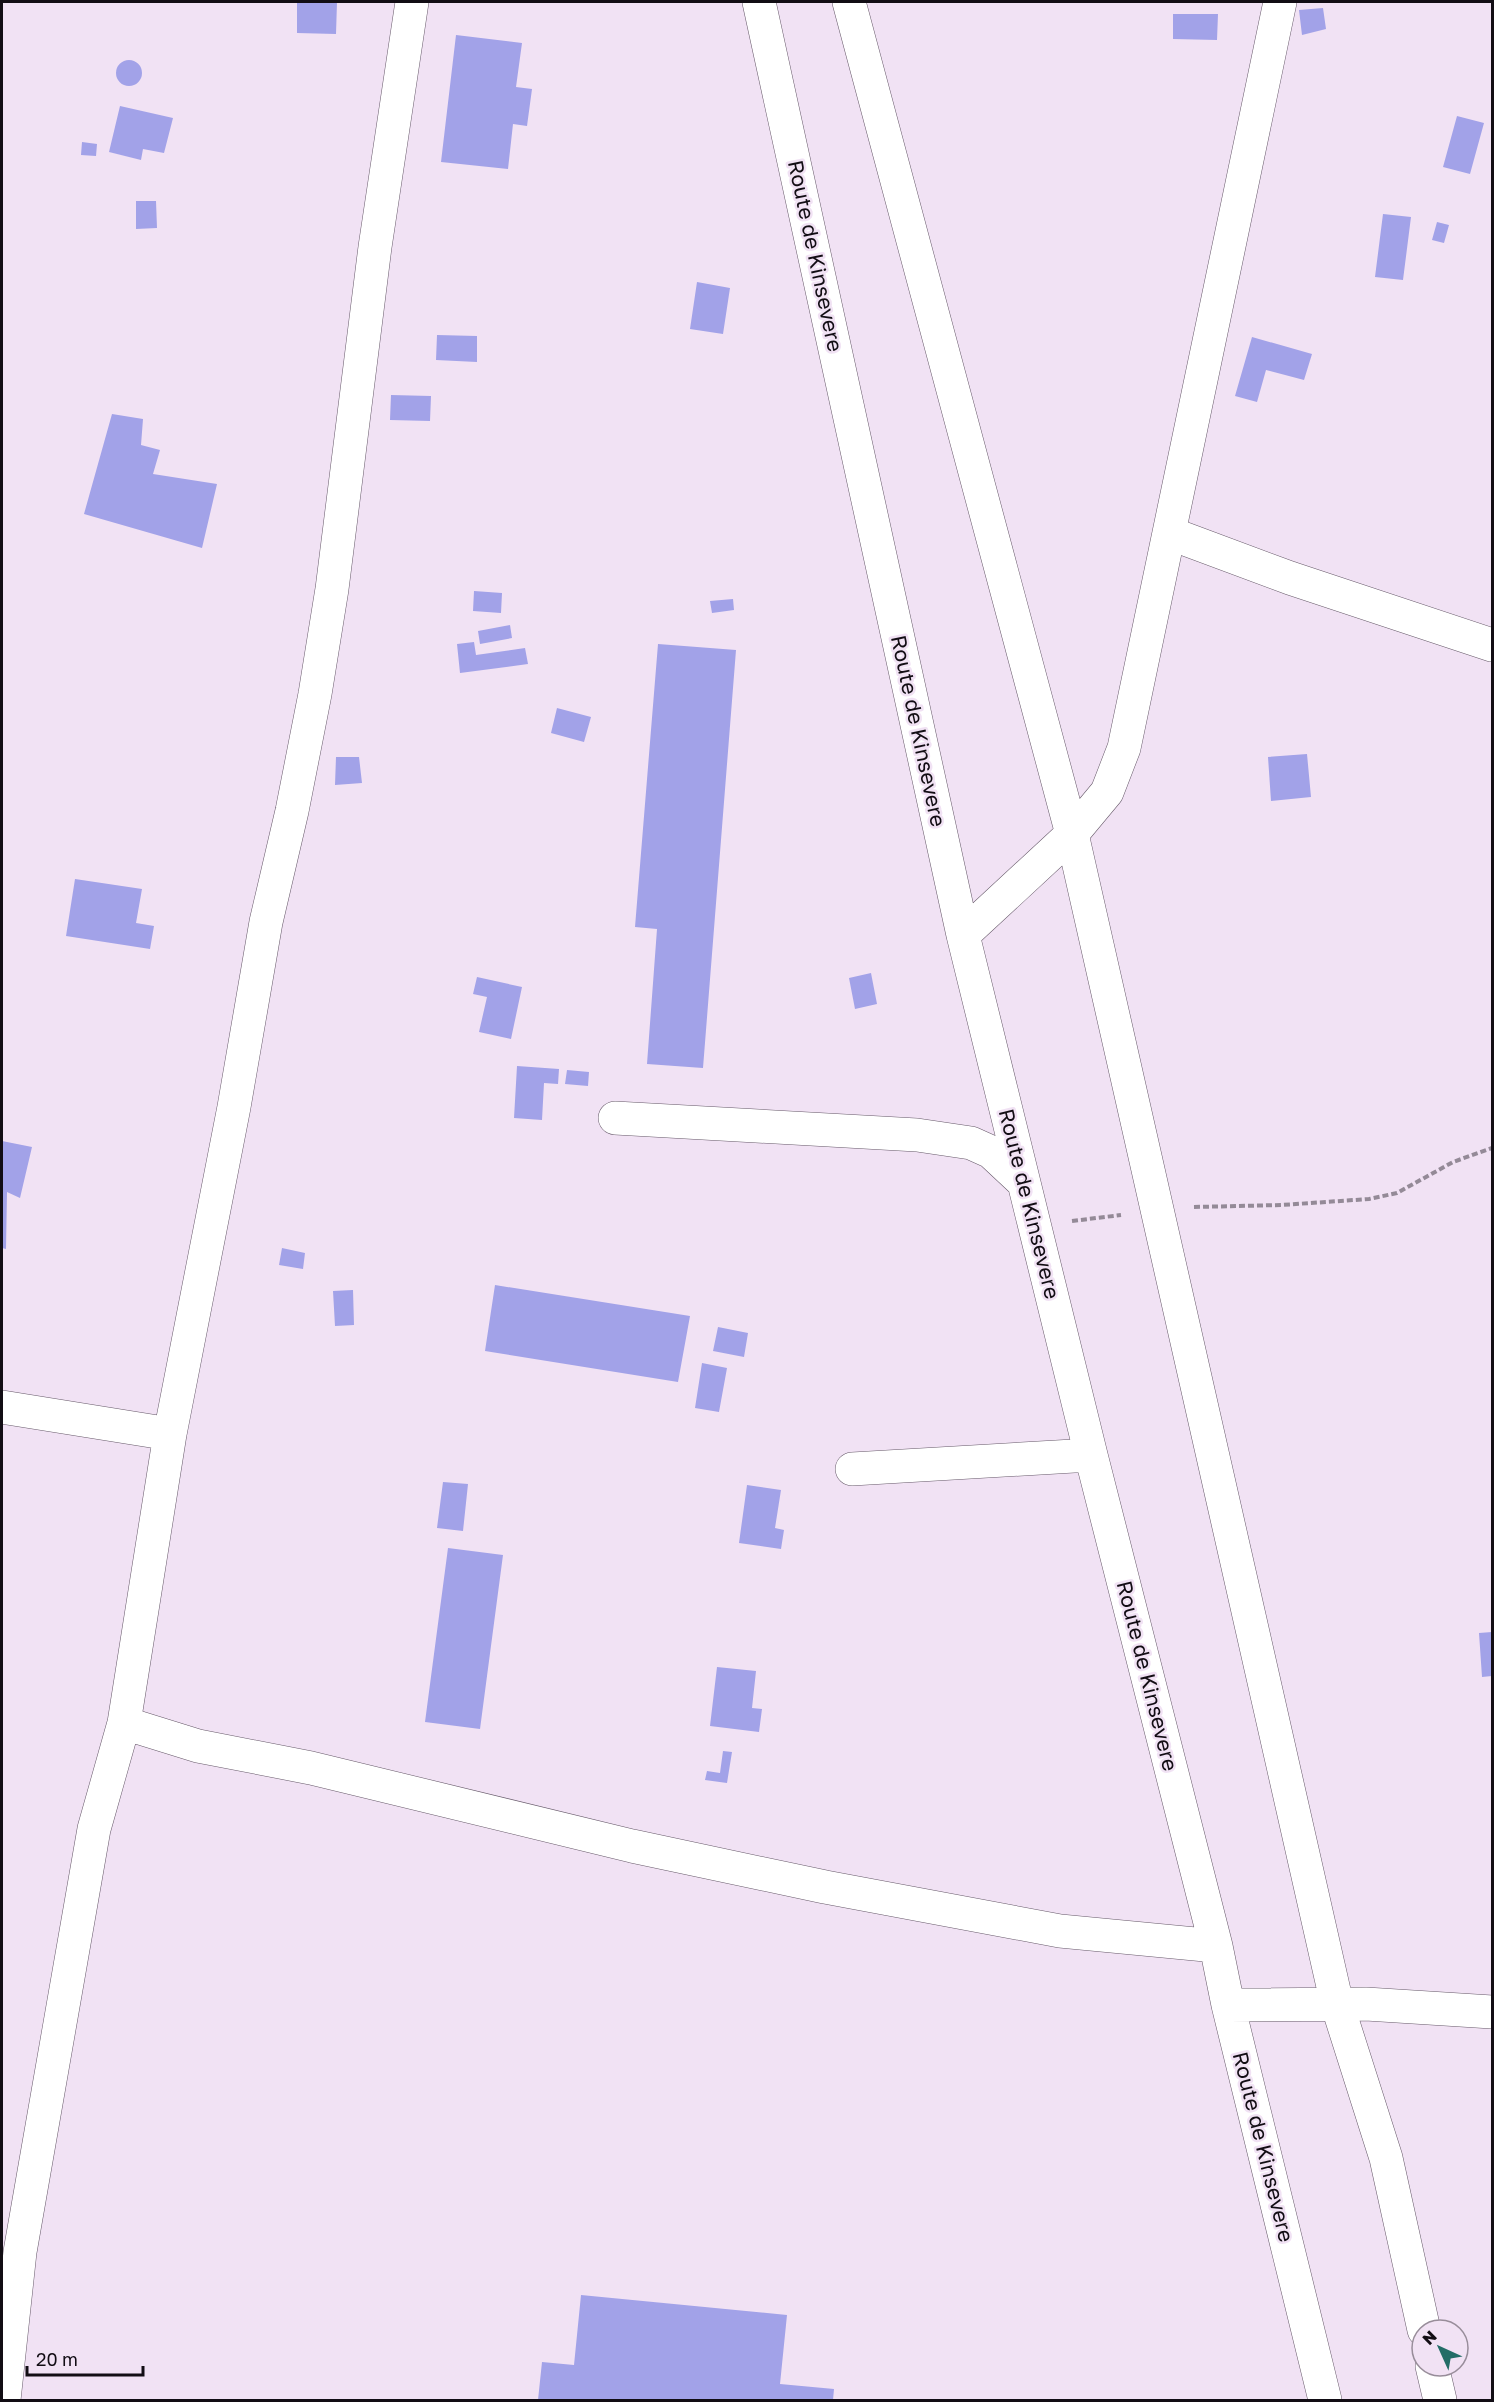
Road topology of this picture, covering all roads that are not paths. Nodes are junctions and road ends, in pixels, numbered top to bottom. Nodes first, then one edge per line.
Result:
1 (412, 2) edge
2 (759, 2) edge
3 (849, 2) edge
4 (1280, 2) edge
5 (1169, 533) junction
6 (1492, 645) edge
7 (1072, 834) junction
8 (963, 935) junction
9 (615, 1118) dead end
10 (1022, 1181) junction
11 (2, 1407) edge
12 (170, 1434) junction
13 (1090, 1455) junction
14 (852, 1469) dead end
15 (124, 1724) junction
16 (1215, 1946) junction
17 (1337, 2004) junction
18 (1228, 2005) junction
19 (1492, 2012) edge
20 (1421, 2318) edge
21 (1435, 2378) edge
22 (4, 2400) edge
23 (1325, 2400) edge
24 (1440, 2400) edge

1 - 12 street
2 - 8 street, Route de Kinsevere
3 - 7 street
4 - 5 street
5 - 6 street
5 - 7 street
7 - 8 street
7 - 17 street
8 - 10 street, Route de Kinsevere
9 - 10 street
10 - 13 street, Route de Kinsevere
11 - 12 street
12 - 15 street
13 - 14 street
13 - 16 street, Route de Kinsevere
15 - 16 street
15 - 22 street
16 - 18 street, Route de Kinsevere
17 - 18 street
17 - 19 street
17 - 20 street
18 - 23 street, Route de Kinsevere
21 - 24 street

